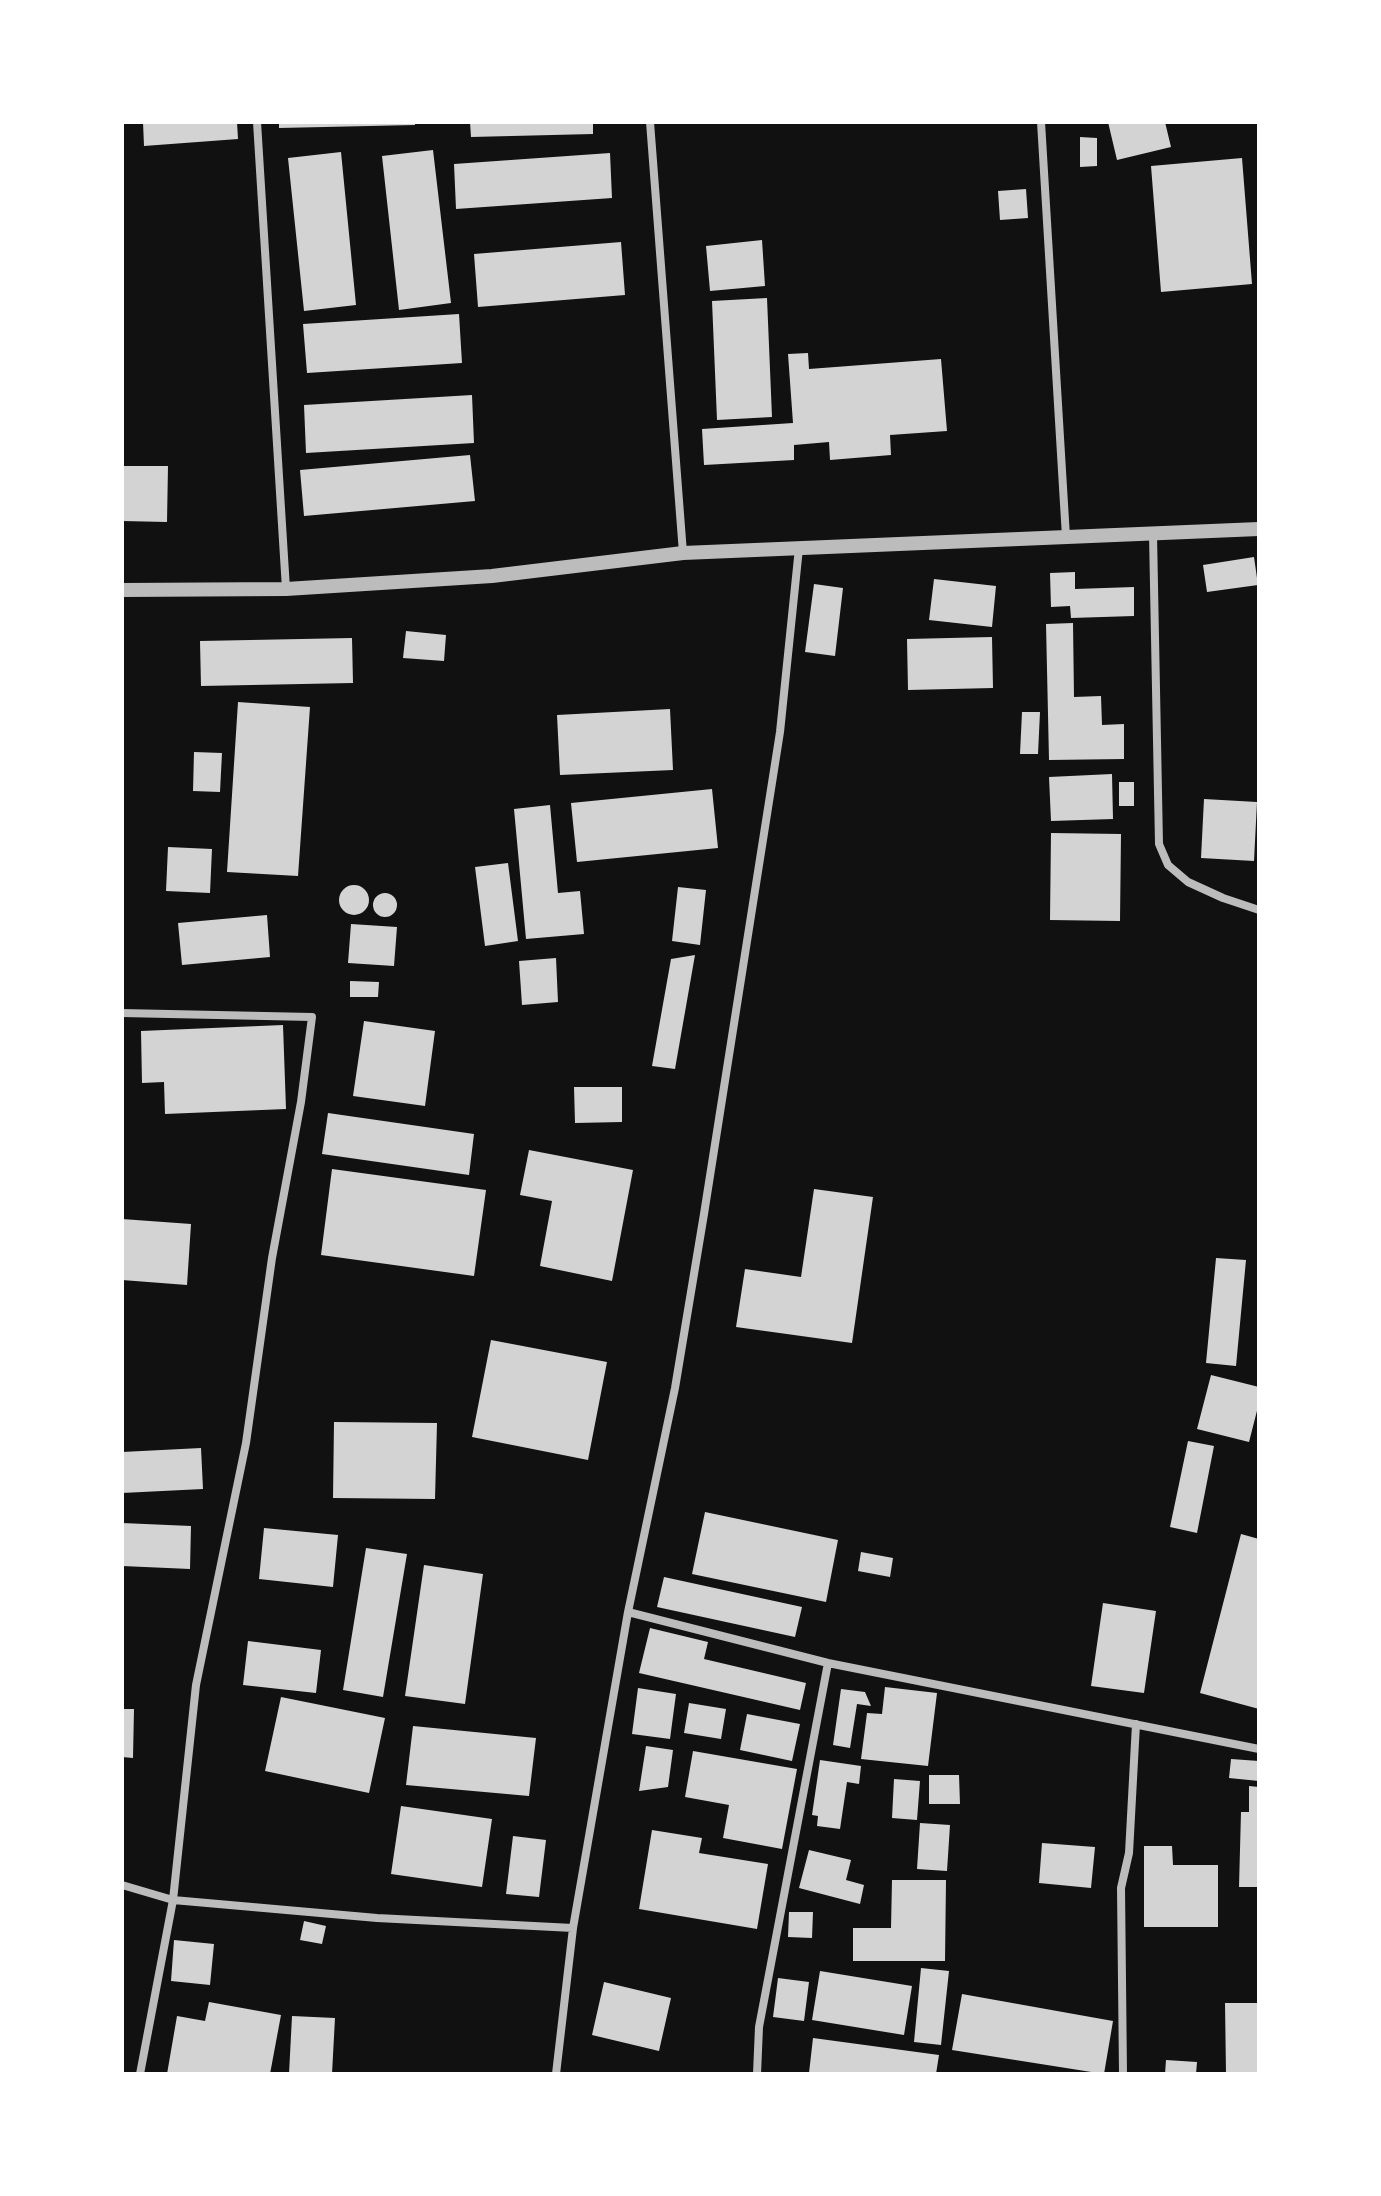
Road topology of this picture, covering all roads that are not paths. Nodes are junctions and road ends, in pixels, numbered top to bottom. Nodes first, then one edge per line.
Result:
1 (257, 122) edge
2 (650, 122) edge
3 (1041, 122) edge
4 (1259, 529) edge
5 (1153, 534) junction
6 (1066, 538) junction
7 (799, 548) junction
8 (683, 553) junction
9 (286, 589) junction
10 (122, 590) edge
11 (1259, 910) edge
12 (122, 1013) edge
13 (628, 1612) junction
14 (828, 1663) junction
15 (1136, 1724) junction
16 (1259, 1749) edge
17 (122, 1885) edge
18 (173, 1900) junction
19 (573, 1928) junction
20 (140, 2074) edge
21 (556, 2074) edge
22 (757, 2074) edge
23 (1123, 2074) edge

1 - 9 street
2 - 8 street
3 - 6 street
4 - 5 street
5 - 6 street
5 - 11 street
6 - 7 street
7 - 8 street
7 - 13 street
8 - 9 street
9 - 10 street
12 - 18 street
13 - 14 street
13 - 19 street
14 - 15 street
14 - 22 street
15 - 16 street
15 - 23 street
17 - 18 street
18 - 19 street
18 - 20 street
19 - 21 street

